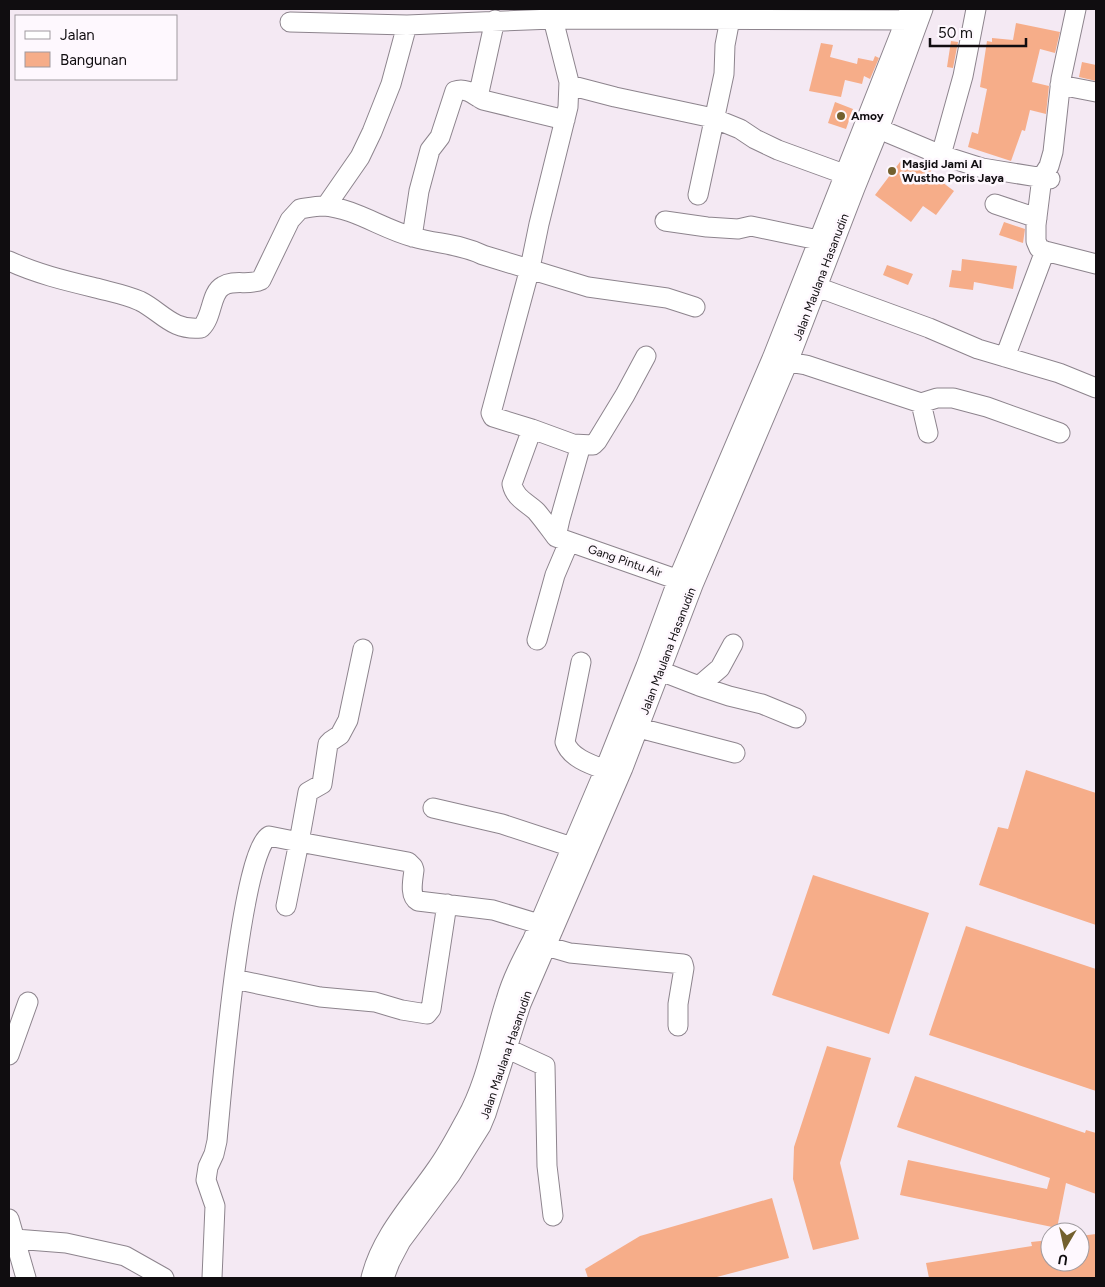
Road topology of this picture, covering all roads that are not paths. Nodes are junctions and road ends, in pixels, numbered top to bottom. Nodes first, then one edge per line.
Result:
1 (976, 9) edge
2 (1076, 9) edge
3 (914, 14) edge
4 (553, 19) junction
5 (730, 19) junction
6 (495, 20) junction
7 (290, 22) dead end
8 (407, 25) junction
9 (569, 85) junction
10 (1060, 85) junction
11 (1096, 92) edge
12 (478, 97) junction
13 (713, 118) junction
14 (565, 120) junction
15 (872, 126) junction
16 (940, 154) junction
17 (844, 174) junction
18 (1046, 178) junction
19 (698, 195) dead end
20 (995, 204) dead end
21 (326, 206) junction
22 (1037, 218) junction
23 (665, 221) dead end
24 (412, 237) junction
25 (818, 240) junction
26 (1046, 251) junction
27 (9, 261) edge
28 (1096, 264) edge
29 (530, 268) junction
30 (820, 287) junction
31 (695, 307) dead end
32 (646, 356) dead end
33 (1004, 357) junction
34 (789, 361) junction
35 (1096, 388) edge
36 (921, 403) junction
37 (532, 429) junction
38 (928, 433) dead end
39 (1060, 433) dead end
40 (581, 445) junction
41 (562, 540) junction
42 (685, 582) junction
43 (537, 640) dead end
44 (733, 644) dead end
45 (363, 649) dead end
46 (582, 662) dead end
47 (658, 670) junction
48 (694, 684) junction
49 (796, 718) dead end
50 (649, 731) junction
51 (735, 753) dead end
52 (612, 772) junction
53 (433, 808) dead end
54 (299, 842) junction
55 (580, 849) junction
56 (447, 904) junction
57 (286, 906) dead end
58 (546, 926) junction
59 (546, 946) junction
60 (234, 979) junction
61 (28, 1002) dead end
62 (514, 1002) junction
63 (678, 1026) dead end
64 (9, 1055) edge
65 (500, 1058) junction
66 (445, 1170) junction
67 (553, 1216) dead end
68 (9, 1219) edge
69 (14, 1239) junction
70 (26, 1278) edge
71 (164, 1278) edge
72 (212, 1278) edge
73 (370, 1278) edge
74 (384, 1278) edge

1 - 16 street
2 - 10 street
3 - 5 street
3 - 15 street, Jalan Maulana Hasanudin
4 - 5 street
4 - 6 street
4 - 9 street
5 - 13 street
6 - 8 street
6 - 12 street
7 - 8 street
8 - 21 street
9 - 13 street
9 - 14 street
10 - 11 street
10 - 18 street
12 - 14 street
12 - 24 street
13 - 17 street
13 - 19 street
14 - 29 street
15 - 16 street
15 - 17 street, Jalan Maulana Hasanudin
15 - 30 street, Jalan Maulana Hasanudin
16 - 18 street
17 - 25 street, Jalan Maulana Hasanudin
18 - 22 street
20 - 22 street
21 - 24 street
21 - 27 street
22 - 26 street
23 - 25 street
24 - 29 street
25 - 30 street, Jalan Maulana Hasanudin
26 - 28 street
26 - 33 street
29 - 31 street
29 - 37 street
30 - 33 street
30 - 34 street, Jalan Maulana Hasanudin
32 - 40 street
33 - 35 street
34 - 36 street
34 - 42 street, Jalan Maulana Hasanudin
36 - 38 street
36 - 39 street
37 - 40 street
37 - 41 street
40 - 41 street
41 - 42 street, Gang Pintu Air
41 - 43 street
42 - 47 street, Jalan Maulana Hasanudin
44 - 48 street
45 - 54 street
46 - 52 street
47 - 48 street
47 - 50 street, Jalan Maulana Hasanudin
47 - 52 street, Jalan Maulana Hasanudin
48 - 49 street
50 - 51 street
50 - 52 street, Jalan Maulana Hasanudin
52 - 55 street, Jalan Maulana Hasanudin
53 - 55 street
54 - 56 street
54 - 57 street
54 - 60 street
55 - 58 street, Jalan Maulana Hasanudin
56 - 58 street
56 - 60 street
58 - 59 street, Jalan Maulana Hasanudin
58 - 62 street, Jalan Maulana Hasanudin
59 - 62 street, Jalan Maulana Hasanudin
59 - 63 street
60 - 72 street
61 - 64 street
62 - 65 street, Jalan Maulana Hasanudin
65 - 66 street, Jalan Maulana Hasanudin
65 - 67 street
66 - 73 street, Jalan Maulana Hasanudin
66 - 74 street, Jalan Maulana Hasanudin
68 - 69 street
69 - 70 street
69 - 71 street

